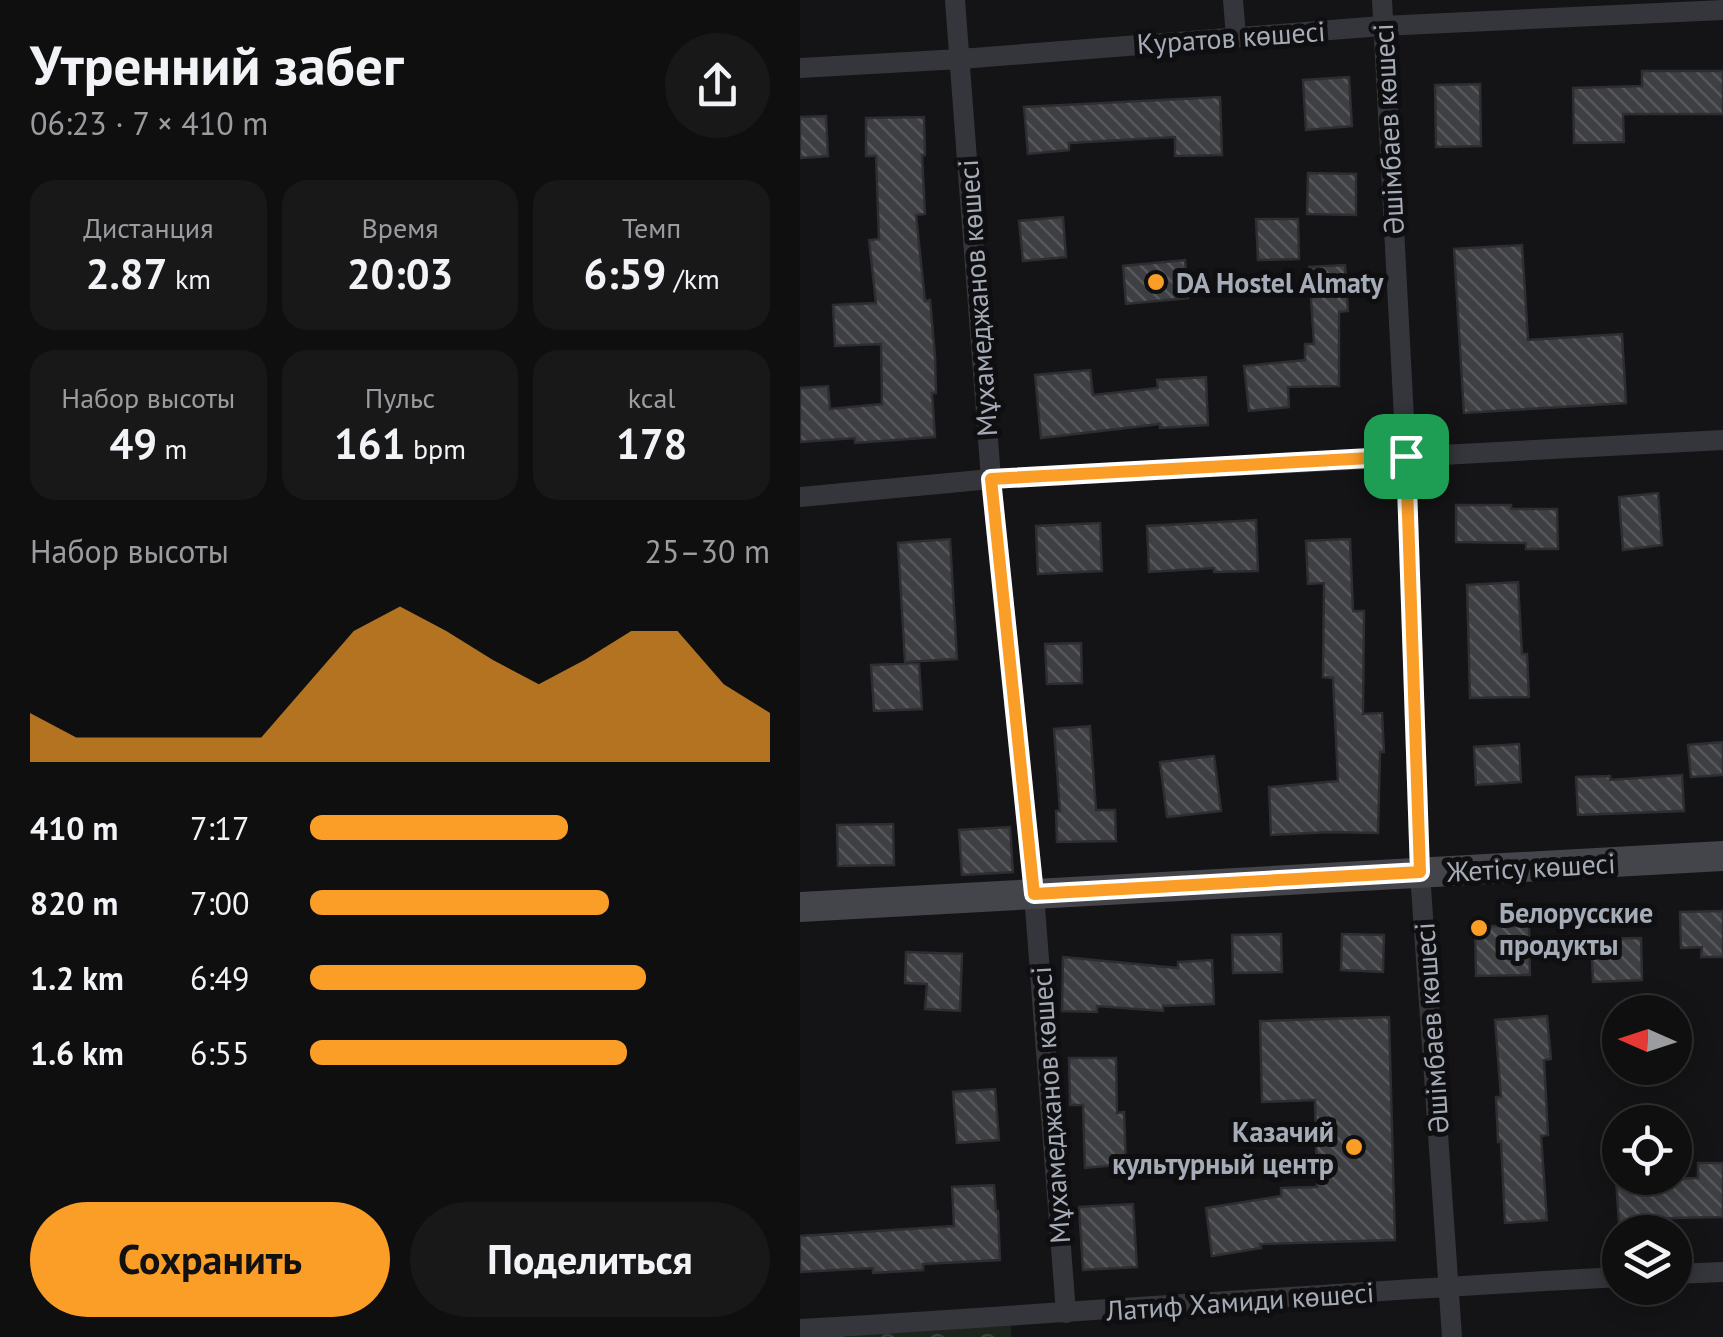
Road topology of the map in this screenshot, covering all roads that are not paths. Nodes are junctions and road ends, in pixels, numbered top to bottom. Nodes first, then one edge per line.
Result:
1 (955, 0) edge
2 (1233, 0) edge
3 (1382, 0) edge
4 (1723, 10) edge
5 (1382, 26) junction
6 (1236, 37) junction
7 (960, 59) junction
8 (800, 68) edge
9 (1723, 440) edge
10 (1406, 456) junction
11 (991, 479) junction
12 (800, 497) edge
13 (1723, 856) edge
14 (1420, 872) junction
15 (1034, 894) junction
16 (800, 906) edge
17 (1723, 1272) edge
18 (1692, 1273) edge
19 (1602, 1278) edge
20 (1450, 1286) junction
21 (1066, 1314) junction
22 (800, 1329) edge
23 (1452, 1337) edge

1 - 7 street, Мұхамеджанов көшесі
2 - 6 street
3 - 5 street, Әшімбаев көшесі
4 - 5 street, Куратов көшесі
5 - 6 street, Куратов көшесі
5 - 10 street, Әшімбаев көшесі
6 - 7 street, Куратов көшесі
7 - 8 street, Куратов көшесі
7 - 11 street, Мұхамеджанов көшесі
9 - 10 street
10 - 11 street
10 - 14 street, Әшімбаев көшесі
11 - 12 street
11 - 15 street, Мұхамеджанов көшесі
13 - 14 main road, Жетісу көшесі
14 - 15 main road, Жетісу көшесі
14 - 20 street, Әшімбаев көшесі
15 - 16 main road, Жетісу көшесі
15 - 21 street, Мұхамеджанов көшесі
17 - 18 street
19 - 20 street, Латиф Хамиди көшесі
20 - 21 street, Латиф Хамиди көшесі
20 - 23 street, Әшімбаев көшесі
21 - 22 street, Латиф Хамиди көшесі

